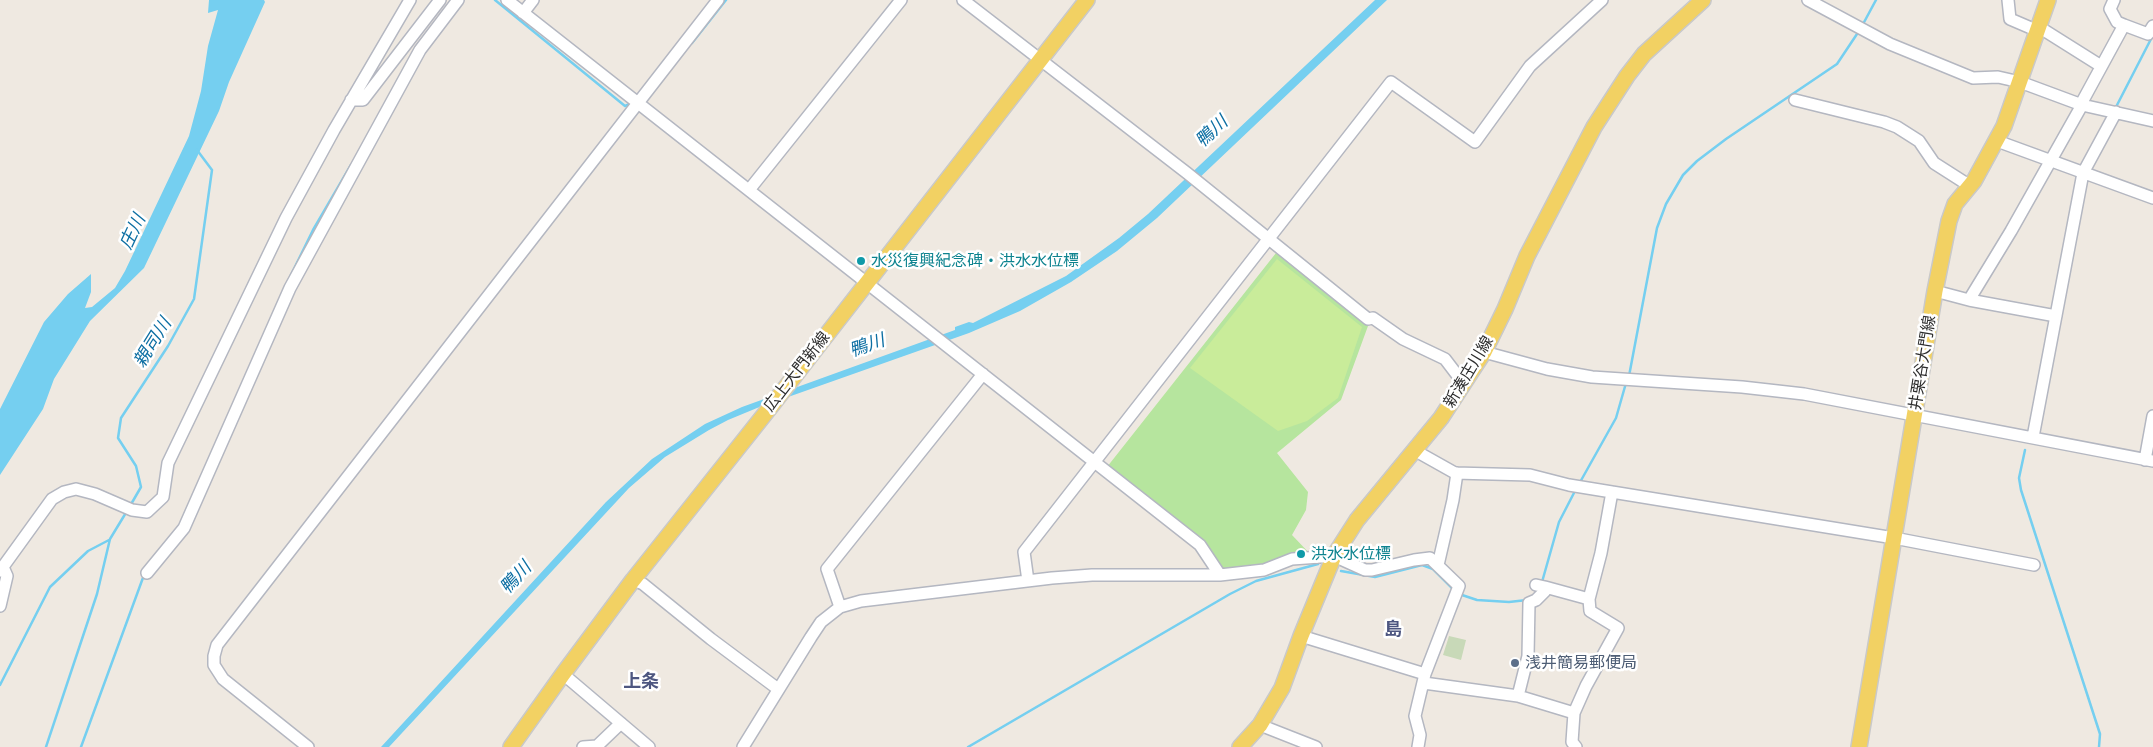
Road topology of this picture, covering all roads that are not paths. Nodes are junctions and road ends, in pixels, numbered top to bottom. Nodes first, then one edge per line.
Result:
1 (410, 0) edge
2 (440, 0) edge
3 (458, 0) edge
4 (507, 0) edge
5 (533, 0) edge
6 (718, 0) edge
7 (901, 0) edge
8 (963, 0) edge
9 (1087, 0) edge
10 (1602, 0) edge
11 (1703, 0) edge
12 (1808, 0) edge
13 (2008, 0) edge
14 (2048, 0) edge
15 (2114, 0) edge
16 (523, 13) junction
17 (2124, 25) junction
18 (2153, 26) edge
19 (2038, 29) junction
20 (1040, 60) junction
21 (2101, 66) junction
22 (2020, 82) junction
23 (351, 100) junction
24 (1795, 100) dead end
25 (638, 104) junction
26 (2081, 104) junction
27 (2116, 112) junction
28 (2153, 121) edge
29 (1997, 141) junction
30 (2051, 161) junction
31 (2083, 173) junction
32 (1970, 186) junction
33 (749, 190) junction
34 (2153, 198) edge
35 (1268, 240) junction
36 (867, 282) junction
37 (1935, 291) junction
38 (1969, 300) junction
39 (2056, 316) junction
40 (1484, 352) junction
41 (983, 374) junction
42 (1464, 384) junction
43 (1915, 414) junction
44 (2153, 416) edge
45 (2033, 437) junction
46 (1414, 450) junction
47 (2149, 460) edge
48 (1096, 462) junction
49 (1457, 473) junction
50 (1612, 492) junction
51 (1894, 538) junction
52 (1334, 556) junction
53 (1438, 565) junction
54 (2034, 566) dead end
55 (2, 569) edge
56 (147, 573) dead end
57 (1220, 575) junction
58 (633, 580) junction
59 (1028, 581) junction
60 (1589, 599) junction
61 (0, 606) edge
62 (840, 607) junction
63 (1301, 636) junction
64 (563, 674) junction
65 (1424, 679) junction
66 (778, 689) junction
67 (1518, 696) junction
68 (1574, 713) junction
69 (621, 723) junction
70 (1260, 724) junction
71 (308, 747) edge
72 (511, 747) edge
73 (583, 747) edge
74 (649, 747) edge
75 (743, 747) edge
76 (1240, 747) edge
77 (1316, 747) edge
78 (1418, 747) edge
79 (1576, 747) edge
80 (1859, 747) edge

1 - 23 street
2 - 23 street
3 - 56 street
4 - 16 street
5 - 16 street
6 - 25 street
7 - 33 street
8 - 20 street
9 - 20 main road, 広上大門新線
10 - 35 street
11 - 40 main road, 新湊庄川線
12 - 22 street
13 - 19 street
14 - 19 main road, 井栗谷大門線
15 - 17 street
16 - 25 street
17 - 18 street
17 - 21 street
19 - 21 street
19 - 22 main road, 井栗谷大門線
20 - 35 street
20 - 36 main road, 広上大門新線
21 - 26 street
22 - 26 street
22 - 29 main road, 井栗谷大門線
23 - 55 street
24 - 32 street
25 - 33 street
25 - 71 street
26 - 27 street
26 - 30 street
27 - 28 street
27 - 31 street
29 - 30 street
29 - 32 main road, 井栗谷大門線
30 - 31 street
30 - 38 street
31 - 34 street
31 - 39 street
32 - 37 main road, 井栗谷大門線
33 - 36 street
35 - 42 street
35 - 48 street
36 - 41 street
36 - 58 main road, 広上大門新線
37 - 38 street
37 - 43 main road, 井栗谷大門線
38 - 39 street
39 - 45 street
40 - 42 main road, 新湊庄川線
40 - 43 street
41 - 48 street
41 - 62 street
42 - 46 main road, 新湊庄川線
43 - 45 street
43 - 51 main road, 井栗谷大門線
44 - 47 street
45 - 47 street
46 - 49 street
46 - 52 main road, 新湊庄川線
48 - 57 street
48 - 59 street
49 - 50 street
49 - 53 street
50 - 51 street
50 - 60 street
51 - 54 street
51 - 80 main road, 井栗谷大門線
52 - 53 street
52 - 57 street
52 - 63 main road, 新湊庄川線
53 - 65 street
55 - 61 street
57 - 59 street
58 - 64 main road, 広上大門新線
58 - 66 street
59 - 62 street
60 - 67 street
60 - 68 street
62 - 66 street
63 - 65 street
63 - 70 main road, 新湊庄川線
64 - 69 street
64 - 72 main road, 広上大門新線
65 - 67 street
65 - 78 street
66 - 75 street
67 - 68 street
68 - 79 street
69 - 73 street
69 - 74 street
70 - 76 main road, 新湊庄川線
70 - 77 street

